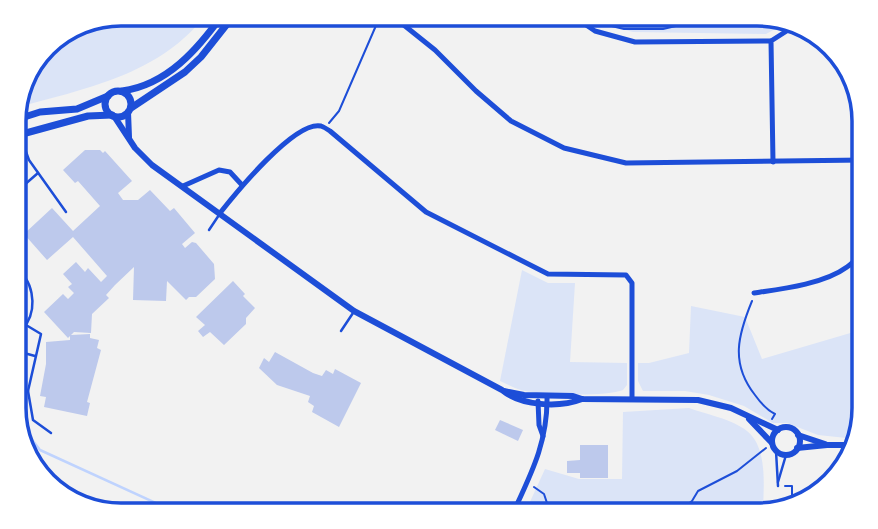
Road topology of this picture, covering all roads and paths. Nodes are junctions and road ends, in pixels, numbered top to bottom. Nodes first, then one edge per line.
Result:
1 (214, 26) edge
2 (226, 26) edge
3 (376, 26) edge
4 (405, 26) edge
5 (588, 26) edge
6 (612, 26) edge
7 (676, 26) edge
8 (786, 31) edge
9 (771, 41) junction
10 (122, 91) junction
11 (108, 96) junction
12 (130, 110) junction
13 (113, 116) junction
14 (26, 117) edge
15 (325, 128) junction
16 (26, 133) edge
17 (129, 137) junction
18 (26, 154) edge
19 (852, 160) edge
20 (773, 162) junction
21 (38, 173) junction
22 (26, 183) edge
23 (242, 185) junction
24 (183, 186) junction
25 (66, 212) dead end
26 (220, 213) junction
27 (209, 230) dead end
28 (852, 262) edge
29 (26, 278) edge
30 (754, 293) joint
31 (354, 311) junction
32 (26, 325) joint
33 (341, 331) dead end
34 (26, 354) edge
35 (36, 356) junction
36 (27, 391) joint
37 (538, 399) junction
38 (547, 399) junction
39 (632, 399) junction
40 (748, 417) junction
41 (767, 426) junction
42 (778, 430) junction
43 (51, 433) dead end
44 (798, 435) junction
45 (543, 436) junction
46 (827, 445) junction
47 (844, 445) edge
48 (769, 446) junction
49 (797, 449) junction
50 (776, 451) junction
51 (786, 455) junction
52 (527, 483) junction
53 (784, 486) dead end
54 (792, 496) edge
55 (518, 503) edge
56 (547, 503) edge
57 (689, 503) edge

1 - 10 main road
2 - 12 main road
3 - 15 path
4 - 20 street
5 - 9 street
6 - 7 path
8 - 9 street
9 - 20 street
10 - 11 main road
10 - 12 main road
11 - 13 main road
11 - 14 main road
12 - 13 main road
12 - 17 street
13 - 16 main road
13 - 17 street
15 - 23 street
15 - 39 street
17 - 24 street
18 - 21 lane
19 - 20 street
21 - 22 lane
21 - 25 lane
23 - 24 street
23 - 26 street
24 - 26 street
26 - 27 lane
26 - 31 street
28 - 30 street
29 - 32 lane
30 - 41 path
31 - 33 lane
31 - 37 street
32 - 35 lane
34 - 35 lane
35 - 36 lane
36 - 43 lane
37 - 38 street
37 - 45 street
38 - 39 street
38 - 45 street
39 - 40 street
40 - 41 street
40 - 48 street
41 - 42 street
42 - 44 street
42 - 48 street
44 - 46 street
44 - 49 street
45 - 52 street
46 - 47 street
46 - 49 street
48 - 50 street
48 - 57 path
49 - 51 street
50 - 51 street
50 - 51 lane
52 - 55 street
52 - 56 path
53 - 54 path

